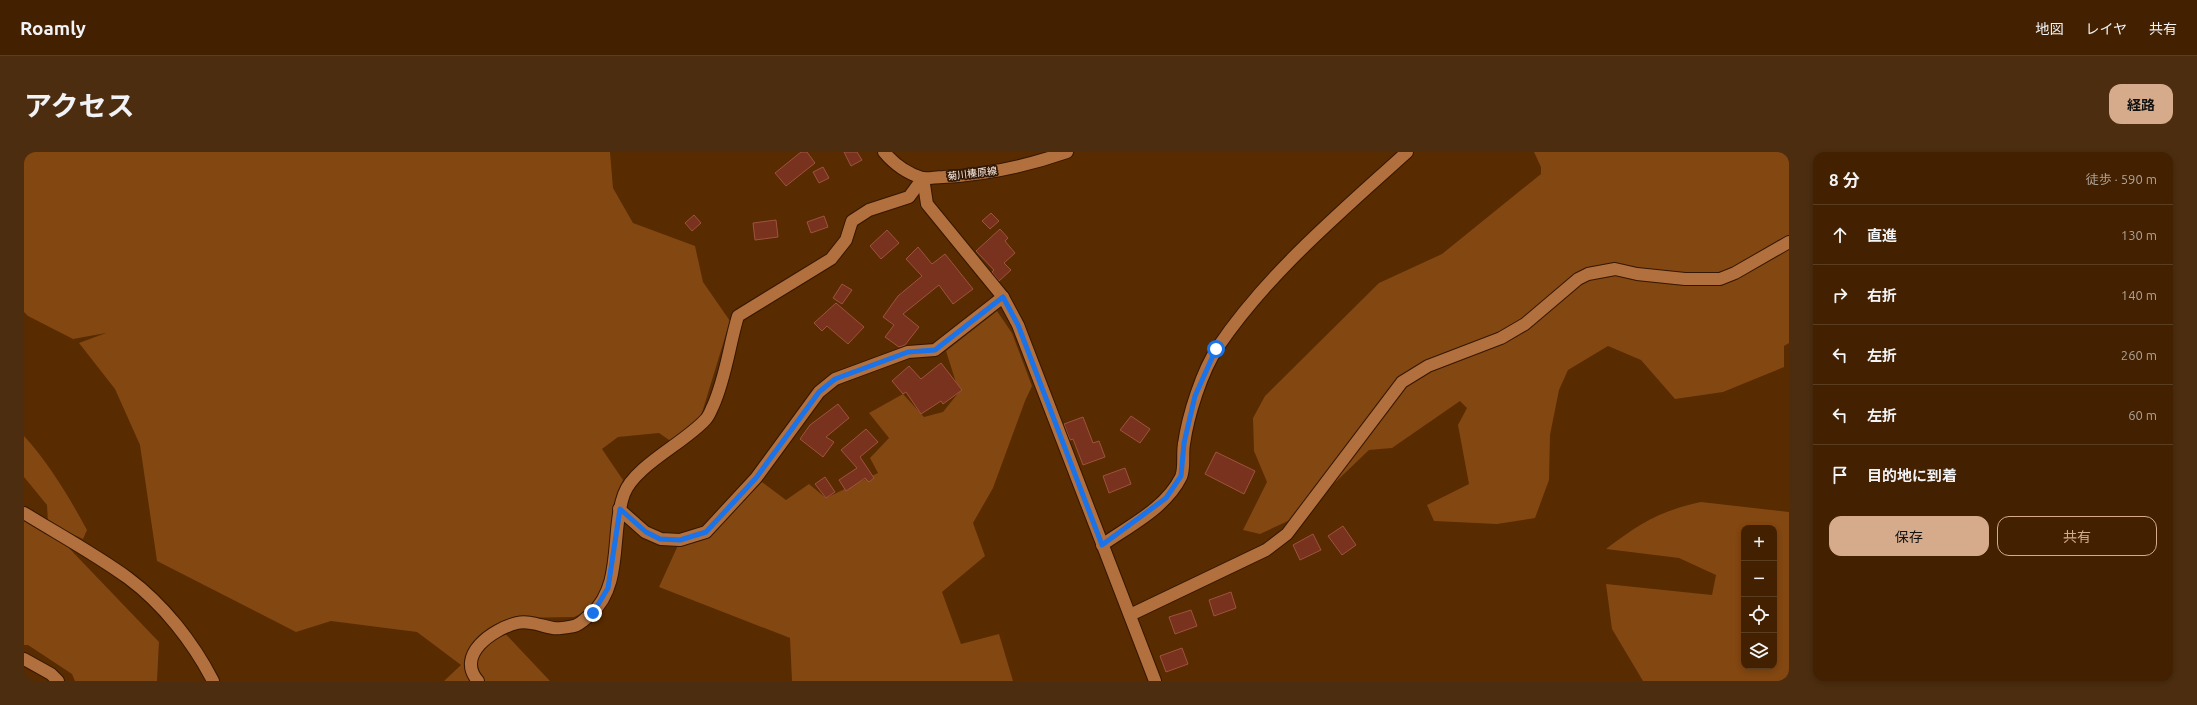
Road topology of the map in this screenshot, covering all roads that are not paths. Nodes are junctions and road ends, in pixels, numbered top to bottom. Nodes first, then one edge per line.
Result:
1 (884, 152) edge
2 (1066, 152) edge
3 (1407, 152) edge
4 (923, 178) junction
5 (1789, 242) edge
6 (1003, 297) junction
7 (620, 509) junction
8 (24, 513) edge
9 (1102, 545) junction
10 (1130, 615) junction
11 (24, 659) edge
12 (58, 681) edge
13 (213, 681) edge
14 (478, 681) edge
15 (1154, 681) edge

1 - 4 street, 菊川榛原線
2 - 4 street, 菊川榛原線
3 - 9 street
4 - 6 street
4 - 7 street
5 - 10 street
6 - 7 street
6 - 9 street
7 - 14 street
8 - 13 street
9 - 10 street
10 - 15 street
11 - 12 street

